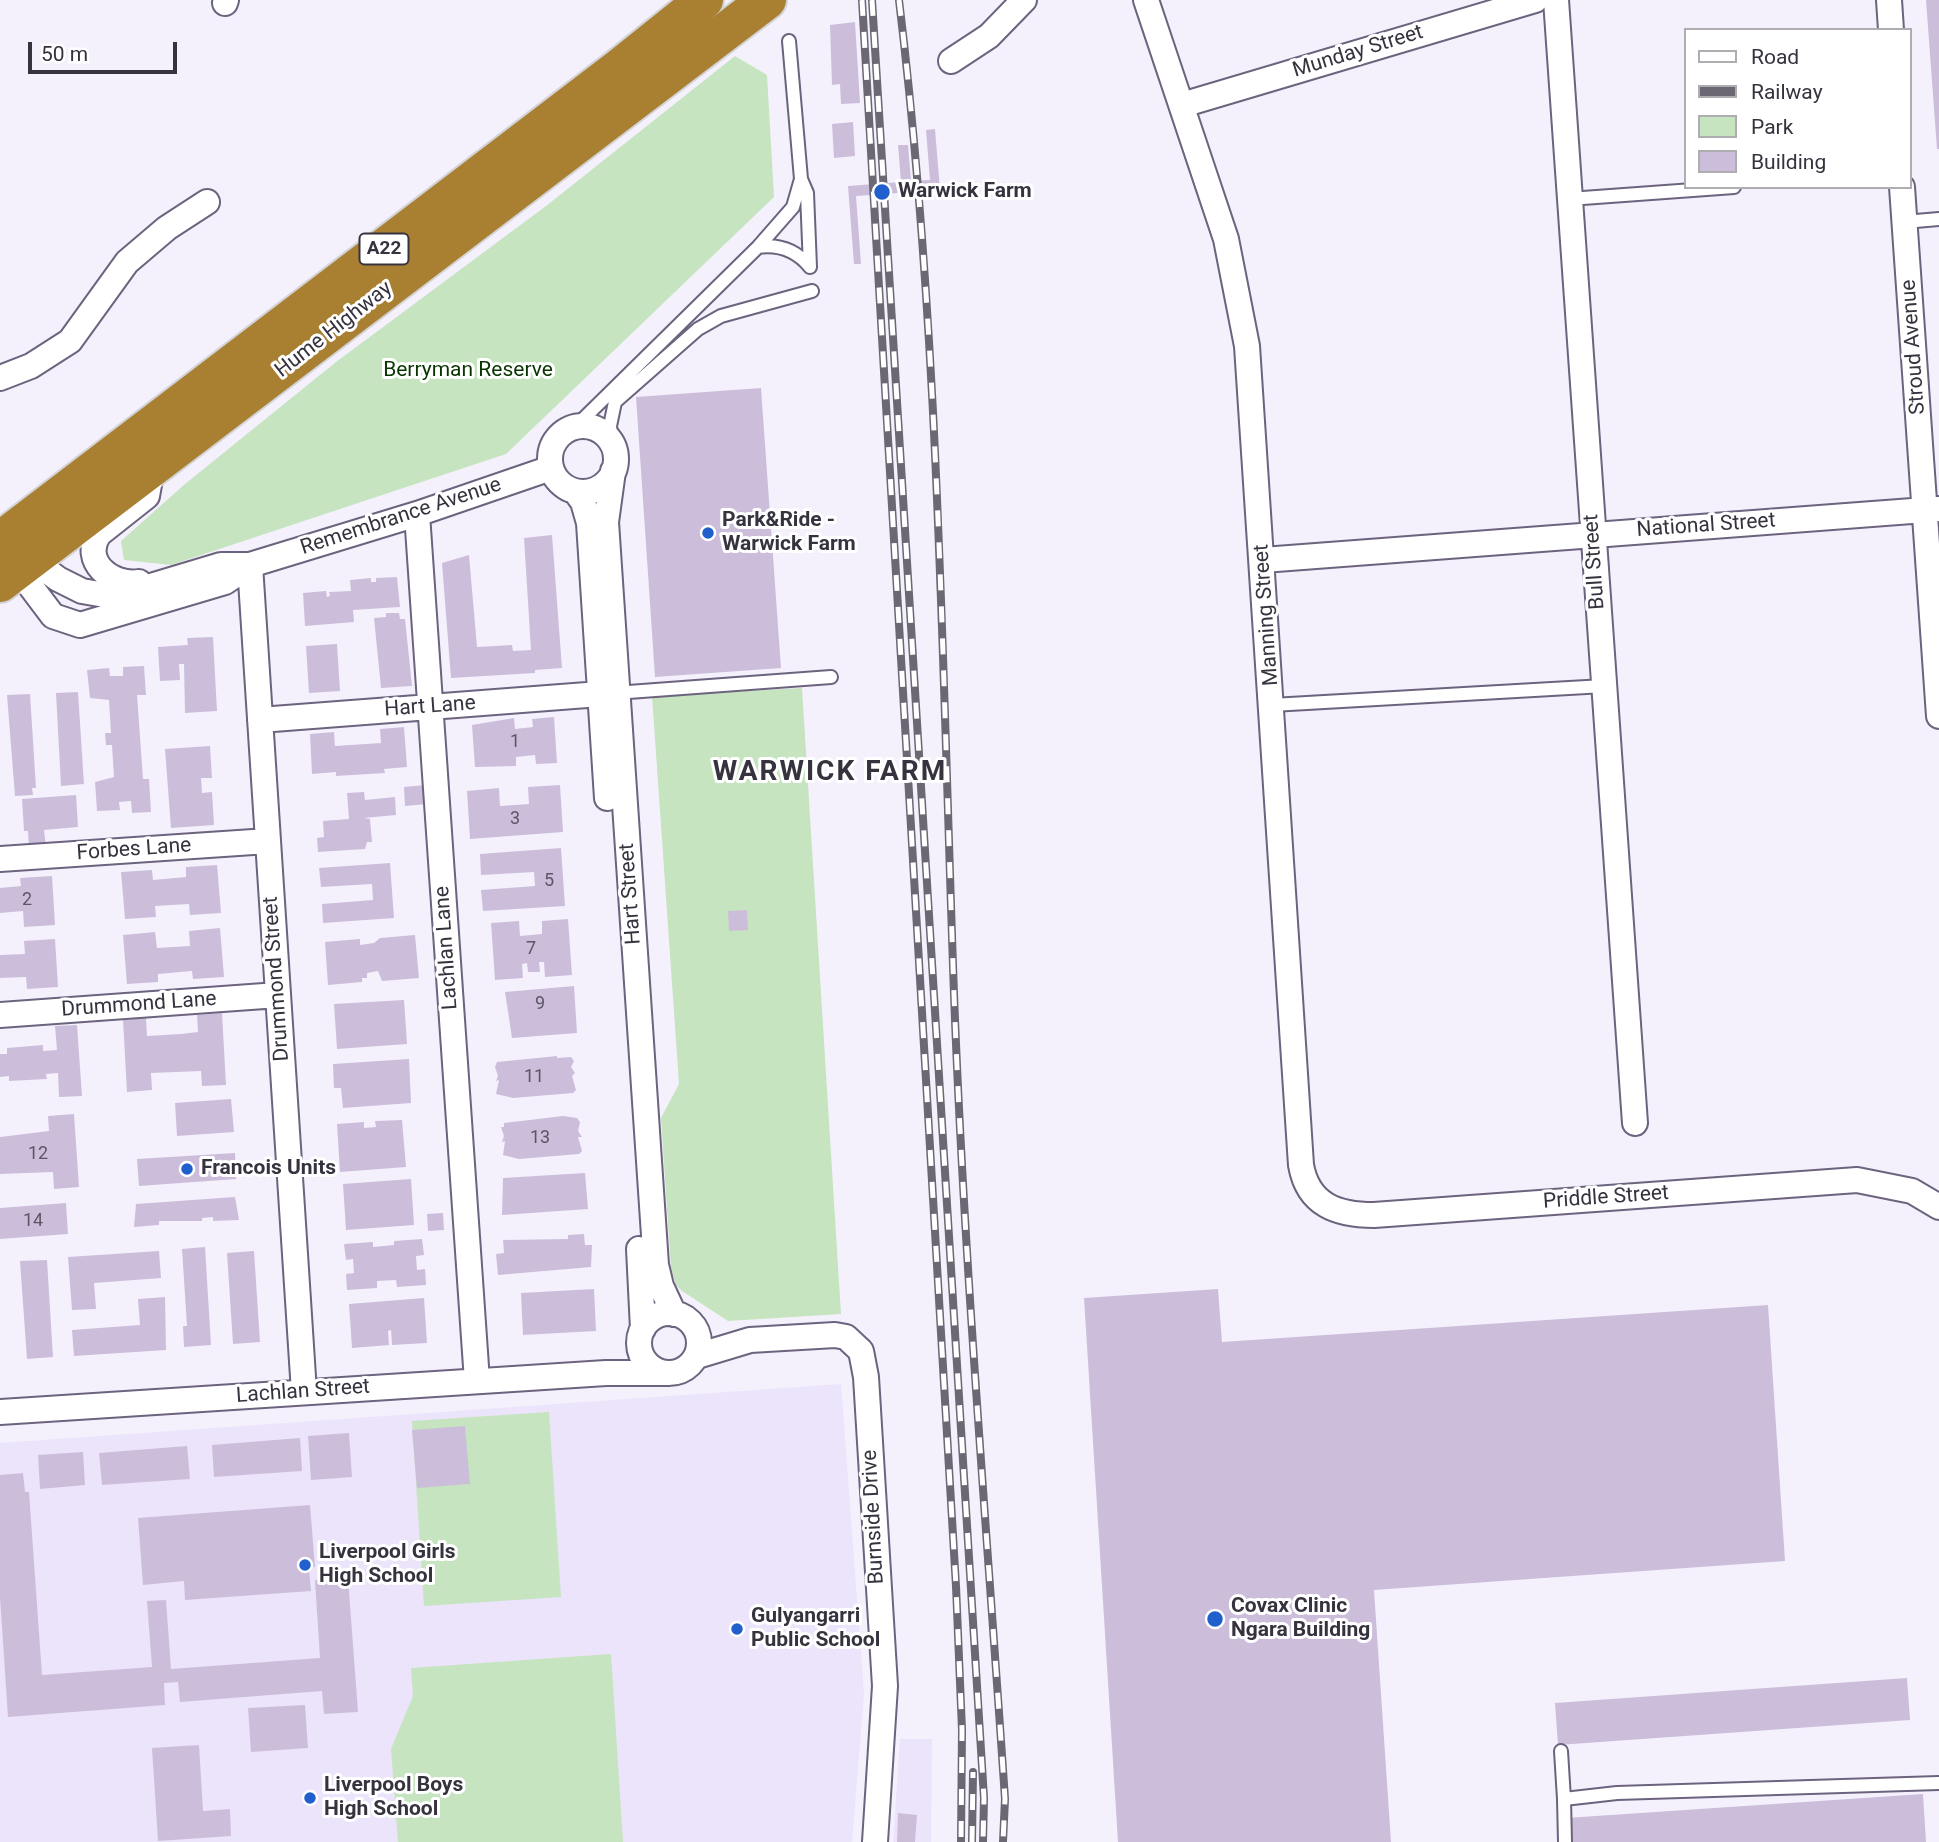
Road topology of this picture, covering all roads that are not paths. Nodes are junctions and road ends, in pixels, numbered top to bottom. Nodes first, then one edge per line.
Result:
1 (704, 0) edge
2 (767, 0) edge
3 (1024, 0) edge
4 (1146, 0) edge
5 (1535, 0) edge
6 (1556, 0) edge
7 (1889, 0) edge
8 (1891, 28) edge
9 (789, 41) dead end
10 (951, 61) dead end
11 (1182, 105) junction
12 (801, 179) junction
13 (1706, 189) edge
14 (1902, 189) edge
15 (1569, 199) junction
16 (207, 201) dead end
17 (1939, 219) edge
18 (1905, 222) junction
19 (758, 247) junction
20 (812, 291) dead end
21 (0, 378) edge
22 (575, 427) junction
23 (612, 444) junction
24 (152, 468) junction
25 (551, 468) junction
26 (614, 471) junction
27 (575, 491) junction
28 (1932, 510) edge
29 (417, 514) junction
30 (1593, 534) junction
31 (8, 556) edge
32 (1263, 561) junction
33 (250, 565) junction
34 (180, 577) junction
35 (831, 677) dead end
36 (1604, 686) junction
37 (608, 694) junction
38 (1272, 705) junction
39 (430, 707) junction
40 (1939, 716) edge
41 (260, 720) junction
42 (268, 841) junction
43 (0, 859) edge
44 (278, 995) junction
45 (0, 1015) edge
46 (1635, 1124) dead end
47 (1939, 1207) edge
48 (1354, 1215) joint
49 (682, 1318) junction
50 (641, 1339) junction
51 (750, 1340) junction
52 (697, 1356) junction
53 (606, 1373) junction
54 (666, 1373) junction
55 (477, 1381) junction
56 (304, 1392) junction
57 (0, 1412) edge
58 (1561, 1751) dead end
59 (1939, 1783) edge
60 (1564, 1799) junction
61 (875, 1842) edge
62 (1565, 1842) edge

1 - 31 highway, Hume Highway / A22
2 - 24 highway, Hume Highway / A22
3 - 10 street
4 - 11 street, Manning Street
5 - 11 street, Munday Street
6 - 15 street, Bull Street
7 - 8 street
9 - 12 lane
11 - 32 street, Manning Street
12 - 19 lane
12 - 19 lane
13 - 15 lane
14 - 18 street, Stroud Avenue
15 - 30 street, Bull Street
16 - 21 street
17 - 18 lane
18 - 28 street, Stroud Avenue
19 - 22 lane
20 - 23 lane
22 - 23 street
22 - 25 street
23 - 26 street
24 - 31 highway, Hume Highway / A22
24 - 34 street, Remembrance Avenue
25 - 27 street
25 - 29 street, Remembrance Avenue
26 - 27 street
26 - 37 street, Hart Street
27 - 37 street, Hart Street
28 - 30 street, National Street
28 - 40 street, Stroud Avenue
29 - 33 street, Remembrance Avenue
29 - 39 street, Lachlan Lane
30 - 32 street, National Street
30 - 36 street, Bull Street
31 - 33 street, Remembrance Avenue
31 - 34 street, Remembrance Avenue
32 - 38 street, Manning Street
33 - 34 street, Remembrance Avenue
33 - 41 street, Drummond Street
35 - 37 lane
36 - 38 lane
36 - 46 street, Bull Street
37 - 39 street, Hart Lane
37 - 49 street, Hart Street
37 - 50 street, Hart Street
38 - 48 street, Manning Street
39 - 41 street, Hart Lane
39 - 55 street, Lachlan Lane
41 - 42 street, Drummond Street
42 - 43 street, Forbes Lane
42 - 44 street, Drummond Street
44 - 45 street, Drummond Lane
44 - 56 street, Drummond Street
47 - 48 street, Priddle Street
49 - 50 street
49 - 51 street, Burnside Drive
49 - 52 street
50 - 53 street
50 - 54 street
51 - 52 street, Burnside Drive
51 - 61 street, Burnside Drive
52 - 54 street
53 - 54 street
53 - 55 street, Lachlan Street
55 - 56 street, Lachlan Street
56 - 57 street, Lachlan Street
58 - 60 lane
59 - 60 lane
60 - 62 lane

